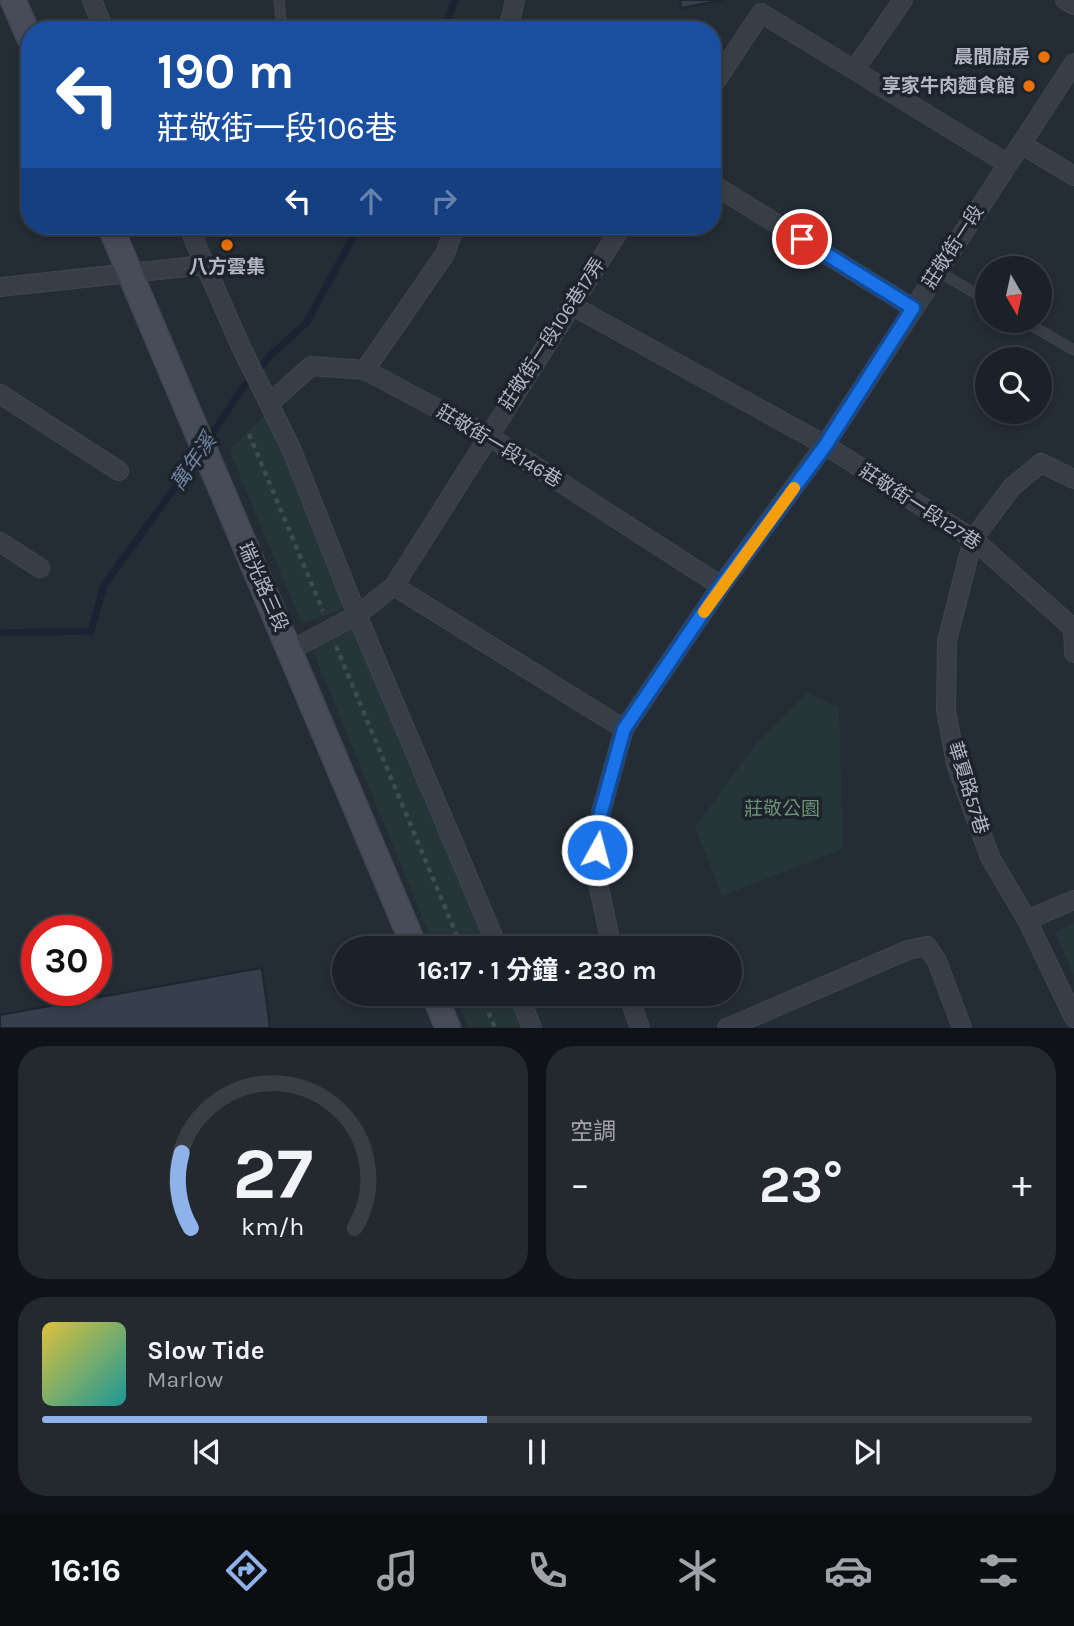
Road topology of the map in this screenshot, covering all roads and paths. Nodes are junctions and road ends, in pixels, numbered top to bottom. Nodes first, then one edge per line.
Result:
1 (13, 0) edge
2 (92, 0) edge
3 (279, 0) edge
4 (515, 0) edge
5 (903, 0) edge
6 (1065, 0) edge
7 (1074, 5) edge
8 (22, 21) edge
9 (100, 21) edge
10 (281, 21) edge
11 (510, 21) edge
12 (1074, 63) edge
13 (855, 69) junction
14 (721, 73) edge
15 (1021, 144) junction
16 (1008, 164) junction
17 (1074, 176) edge
18 (721, 190) edge
19 (114, 235) edge
20 (192, 235) edge
21 (452, 235) edge
22 (616, 235) edge
23 (205, 265) junction
24 (937, 271) junction
25 (130, 272) junction
26 (0, 287) edge
27 (975, 293) edge
28 (571, 305) junction
29 (913, 308) junction
30 (1045, 333) edge
31 (1074, 350) edge
32 (365, 370) junction
33 (0, 394) edge
34 (270, 403) junction
35 (249, 434) dead end
36 (487, 435) junction
37 (825, 446) junction
38 (119, 471) dead end
39 (1074, 479) edge
40 (974, 539) junction
41 (0, 542) edge
42 (40, 568) dead end
43 (394, 586) junction
44 (721, 586) junction
45 (357, 615) junction
46 (1073, 628) edge
47 (331, 629) junction
48 (290, 650) junction
49 (1074, 653) edge
50 (624, 729) junction
51 (1074, 900) edge
52 (1027, 920) junction
53 (410, 936) edge
54 (457, 936) edge
55 (493, 936) edge
56 (609, 936) edge
57 (439, 1006) edge
58 (486, 1006) edge
59 (523, 1006) edge
60 (632, 1006) edge
61 (1074, 1018) edge
62 (448, 1027) edge
63 (495, 1027) edge
64 (532, 1027) edge
65 (640, 1027) edge
66 (727, 1027) edge
67 (962, 1027) edge

1 - 8 street
2 - 9 street
3 - 10 lane
4 - 11 street
5 - 13 street
6 - 7 street
12 - 15 street, 莊敬街一段
13 - 14 street
13 - 16 street
15 - 16 street, 莊敬街一段
15 - 17 street
16 - 24 street, 莊敬街一段
18 - 29 street
19 - 25 street, 瑞光路三段
20 - 23 street
21 - 32 street
22 - 28 street, 莊敬街一段106巷17弄
23 - 25 street
23 - 34 street
24 - 27 lane
24 - 29 street, 莊敬街一段
25 - 26 street
25 - 48 street, 瑞光路三段
28 - 36 street, 莊敬街一段106巷17弄
28 - 37 street, 莊敬街一段127巷
29 - 37 street, 莊敬街一段
30 - 31 lane
32 - 34 street, 莊敬街一段146巷
32 - 36 street, 莊敬街一段146巷
33 - 38 street
34 - 45 street
35 - 47 path
36 - 43 street, 莊敬街一段106巷17弄
36 - 44 street, 莊敬街一段146巷
37 - 40 street, 莊敬街一段127巷
37 - 44 street, 莊敬街一段
39 - 40 street
40 - 46 street, 莊敬街一段127巷
40 - 52 street, 華夏路57巷
41 - 42 street
43 - 45 street
43 - 50 street
44 - 50 street, 莊敬街一段
45 - 47 street
45 - 55 street
46 - 49 street
47 - 48 street
47 - 54 path
48 - 53 street, 瑞光路三段
50 - 56 street, 莊敬街一段
51 - 52 street
52 - 61 street, 華夏路57巷
57 - 62 street
58 - 63 path
59 - 64 street
60 - 65 street
66 - 67 street

